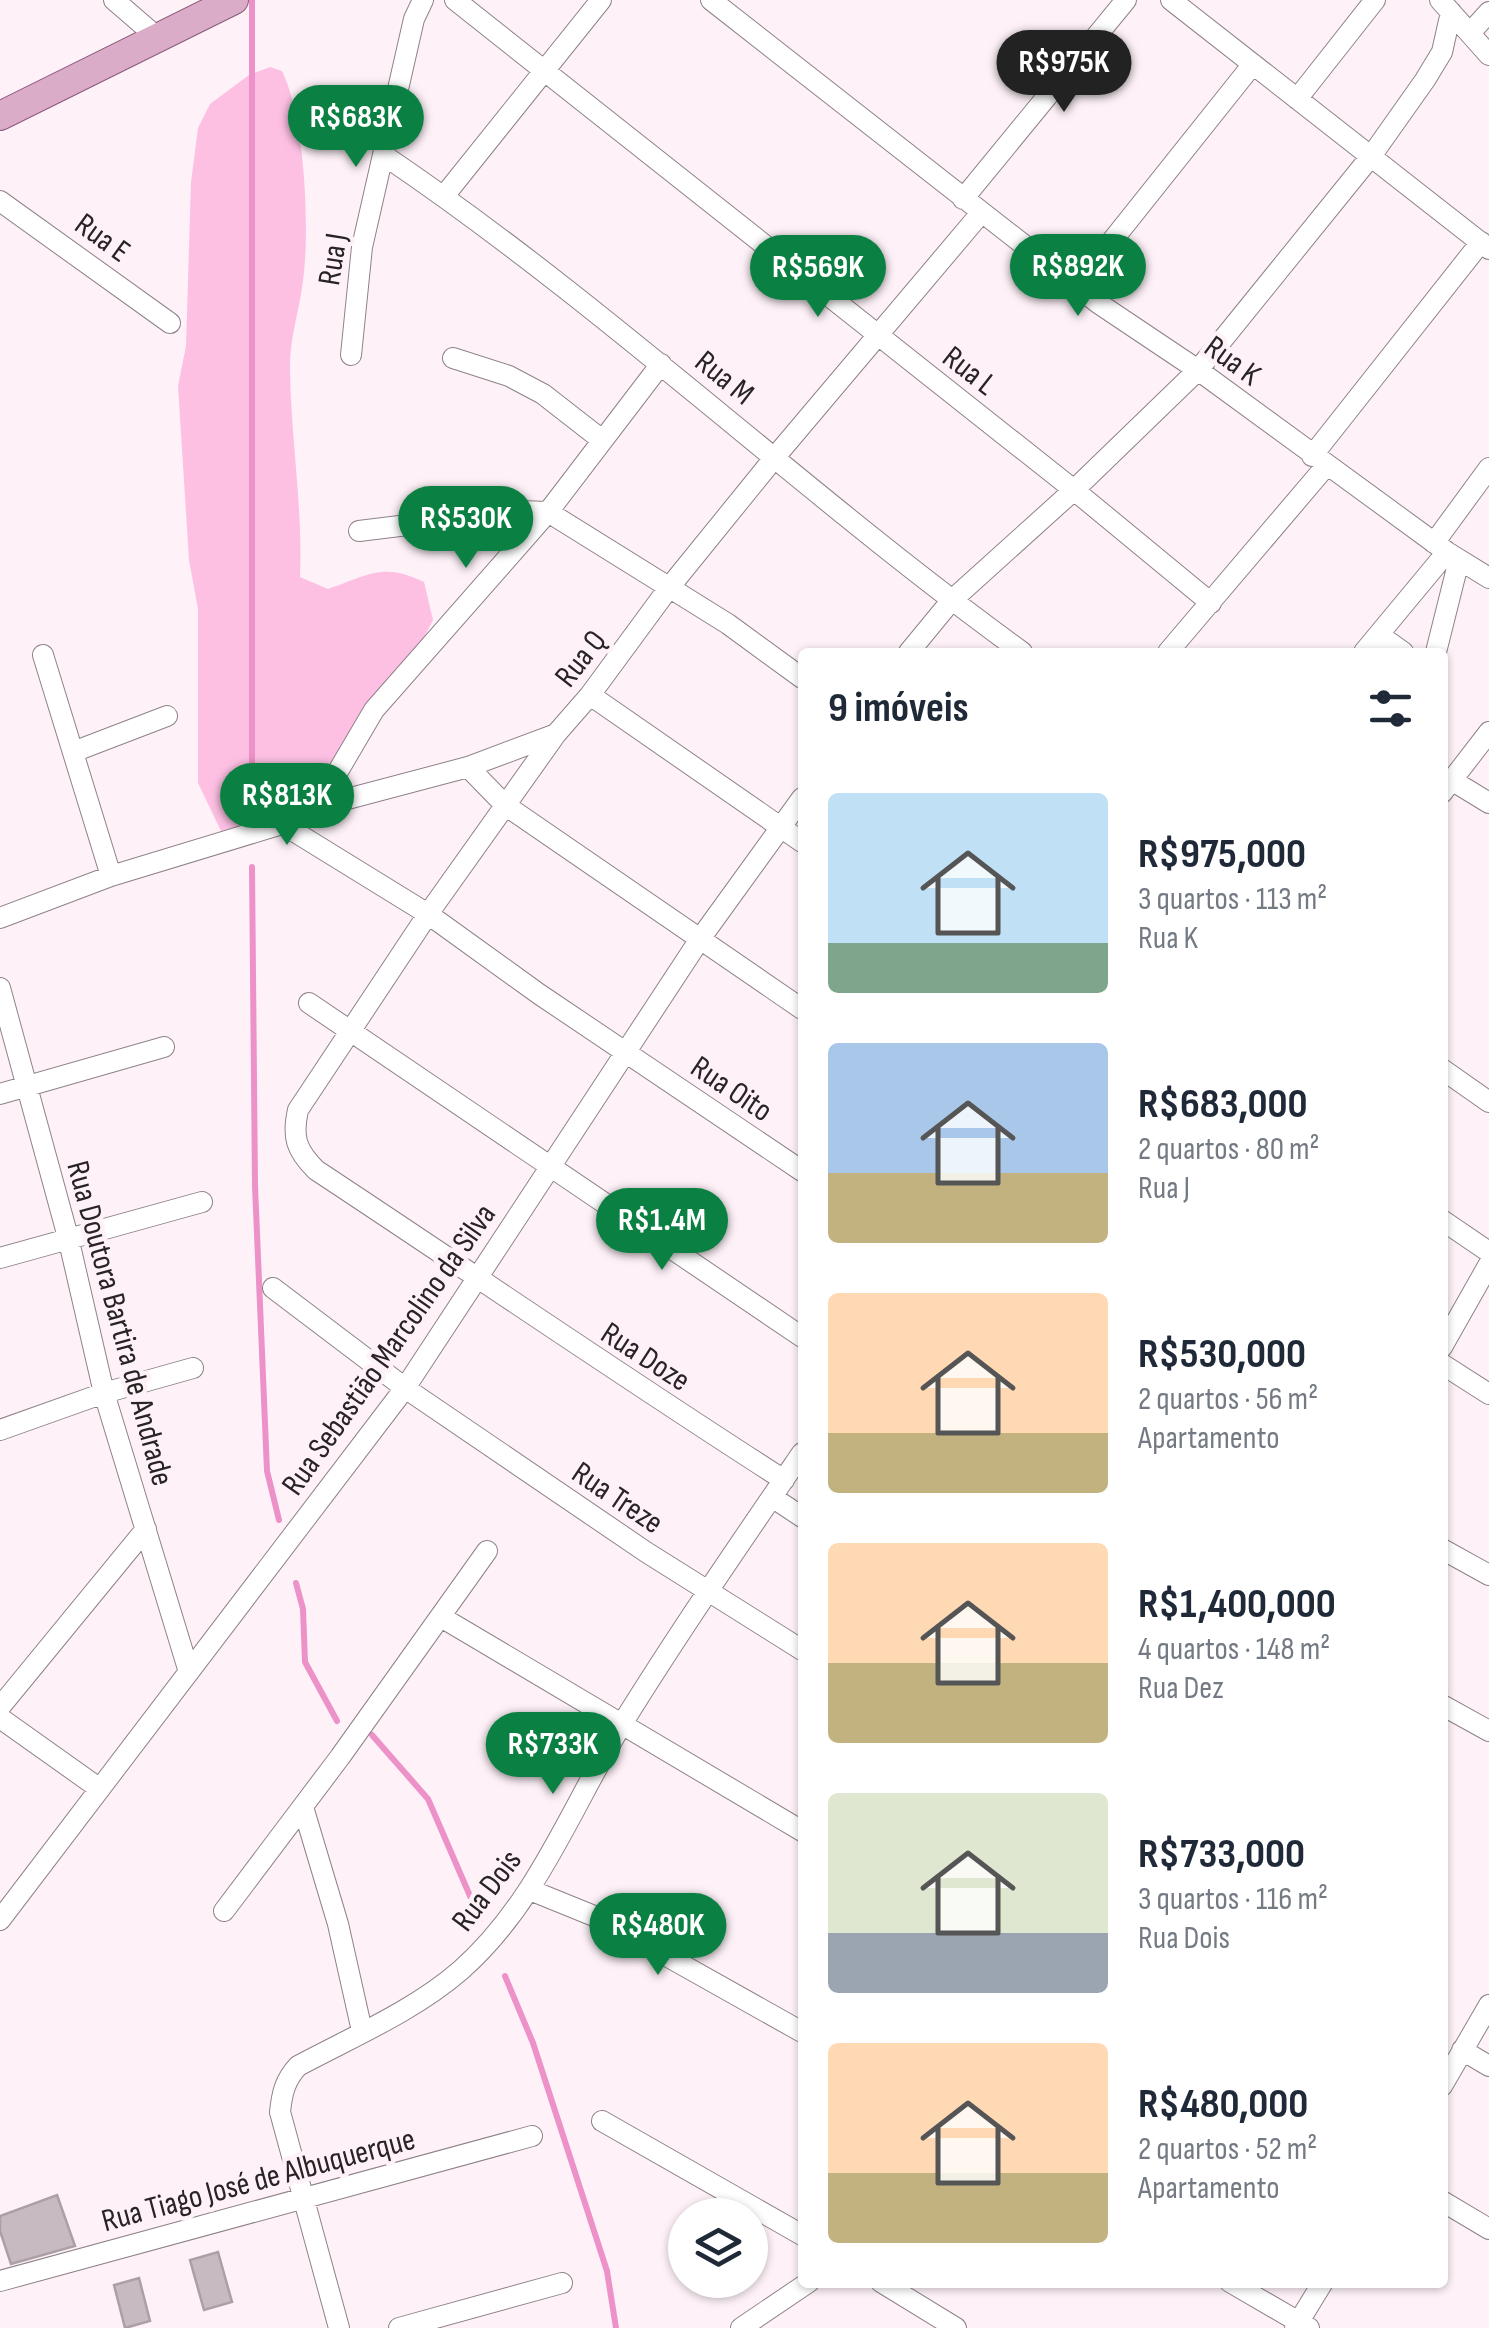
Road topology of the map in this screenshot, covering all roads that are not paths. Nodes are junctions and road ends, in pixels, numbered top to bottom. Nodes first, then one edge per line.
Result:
1 (114, 0) edge
2 (234, 0) edge
3 (423, 0) edge
4 (455, 0) edge
5 (601, 0) edge
6 (710, 0) edge
7 (1126, 0) edge
8 (1375, 0) edge
9 (1182, 3) edge
10 (1446, 6) edge
11 (1489, 12) edge
12 (1470, 33) junction
13 (158, 38) junction
14 (1489, 54) edge
15 (1253, 64) junction
16 (544, 70) junction
17 (1297, 99) junction
18 (0, 116) edge
19 (1372, 155) junction
20 (384, 156) junction
21 (444, 196) junction
22 (963, 199) junction
23 (0, 201) edge
24 (981, 213) junction
25 (1485, 246) edge
26 (1076, 286) junction
27 (170, 323) dead end
28 (878, 335) junction
29 (352, 356) dead end
30 (453, 358) dead end
31 (661, 364) junction
32 (1198, 370) junction
33 (602, 440) junction
34 (775, 457) junction
35 (1319, 461) junction
36 (1489, 468) edge
37 (1074, 490) junction
38 (548, 512) junction
39 (359, 531) dead end
40 (1447, 551) junction
41 (1489, 578) edge
42 (668, 590) junction
43 (951, 601) junction
44 (1211, 603) junction
45 (1379, 635) junction
46 (912, 648) edge
47 (1016, 648) edge
48 (1172, 648) edge
49 (1368, 648) edge
50 (1397, 648) edge
51 (1436, 648) edge
52 (44, 655) dead end
53 (798, 675) edge
54 (590, 696) junction
55 (167, 716) dead end
56 (1489, 732) edge
57 (556, 734) junction
58 (72, 752) junction
59 (468, 767) junction
60 (1448, 787) edge
61 (1489, 803) edge
62 (798, 804) edge
63 (505, 805) junction
64 (317, 808) junction
65 (282, 824) junction
66 (782, 828) junction
67 (798, 839) edge
68 (111, 876) junction
69 (428, 914) junction
70 (0, 918) edge
71 (700, 940) junction
72 (0, 988) edge
73 (309, 1003) dead end
74 (798, 1006) edge
75 (350, 1032) junction
76 (164, 1047) dead end
77 (627, 1054) junction
78 (1448, 1073) edge
79 (28, 1086) junction
80 (0, 1094) edge
81 (1489, 1102) edge
82 (550, 1168) junction
83 (798, 1169) edge
84 (316, 1170) joint
85 (202, 1202) dead end
86 (1448, 1224) edge
87 (68, 1237) junction
88 (1489, 1252) edge
89 (0, 1258) edge
90 (1489, 1264) edge
91 (479, 1278) junction
92 (273, 1288) dead end
93 (798, 1333) edge
94 (1448, 1336) edge
95 (193, 1368) dead end
96 (1448, 1368) edge
97 (404, 1388) junction
98 (104, 1393) junction
99 (1489, 1394) edge
100 (0, 1430) edge
101 (798, 1458) edge
102 (778, 1488) junction
103 (798, 1512) edge
104 (146, 1529) junction
105 (486, 1551) dead end
106 (1448, 1552) edge
107 (1489, 1576) edge
108 (709, 1592) junction
109 (441, 1617) junction
110 (798, 1648) edge
111 (189, 1672) junction
112 (0, 1707) edge
113 (1448, 1708) edge
114 (0, 1718) edge
115 (622, 1725) junction
116 (1489, 1730) edge
117 (100, 1788) junction
118 (303, 1808) junction
119 (798, 1829) edge
120 (530, 1890) junction
121 (224, 1911) dead end
122 (0, 1920) edge
123 (1489, 2005) edge
124 (798, 2030) edge
125 (362, 2031) junction
126 (1462, 2050) junction
127 (1489, 2066) edge
128 (1448, 2075) edge
129 (602, 2122) dead end
130 (532, 2136) dead end
131 (306, 2197) junction
132 (1448, 2205) edge
133 (1489, 2229) edge
134 (798, 2234) edge
135 (0, 2280) edge
136 (562, 2283) dead end
137 (800, 2288) edge
138 (896, 2288) edge
139 (1240, 2288) edge
140 (1320, 2288) edge
141 (1301, 2326) edge
142 (339, 2328) edge
143 (399, 2328) edge
144 (742, 2328) edge
145 (956, 2328) edge

1 - 13 street
2 - 13 main road
3 - 20 street, Rua J
4 - 16 street, Rua L
5 - 16 street
6 - 22 street, Rua K
7 - 22 street
8 - 17 street
9 - 15 street
10 - 12 street
10 - 19 street
11 - 12 street
12 - 14 street
13 - 18 main road
15 - 17 street
15 - 26 street
16 - 21 street
16 - 28 street, Rua L
17 - 19 street
19 - 25 street
19 - 32 street
20 - 21 street, Rua M
20 - 29 street, Rua J
21 - 31 street, Rua M
22 - 24 street, Rua K
23 - 27 street, Rua E
24 - 26 street, Rua K
24 - 28 street, Rua Q
25 - 35 street
26 - 32 street, Rua K
28 - 34 street, Rua Q
28 - 37 street, Rua L
30 - 33 street
31 - 33 street
31 - 34 street, Rua M
32 - 35 street, Rua K
32 - 37 street
33 - 38 street
34 - 42 street, Rua Q
34 - 43 street, Rua M
35 - 40 street, Rua K
35 - 44 street
36 - 40 street
37 - 43 street
37 - 44 street, Rua L
38 - 39 street
38 - 42 street
38 - 64 street
40 - 41 street, Rua K
40 - 45 street
40 - 51 street
42 - 53 street
42 - 54 street, Rua Q
43 - 46 street
43 - 47 street, Rua M
44 - 48 street
45 - 49 street
45 - 50 street
52 - 58 street
54 - 57 street, Rua Q
54 - 66 street
55 - 58 street
56 - 60 street
57 - 59 street
57 - 63 street, Rua Q
58 - 68 street
59 - 63 street
59 - 64 street
60 - 61 street
62 - 66 street, Rua Sebastião Marcolino da Silva
63 - 69 street, Rua Q
63 - 71 street
64 - 65 street
65 - 68 street
65 - 69 street, Rua Oito
66 - 67 street
66 - 71 street, Rua Sebastião Marcolino da Silva
68 - 70 street
69 - 75 street, Rua Q
69 - 77 street, Rua Oito
71 - 74 street
71 - 77 street, Rua Sebastião Marcolino da Silva
72 - 79 street, Rua Doutora Bartira de Andrade
73 - 75 street
75 - 82 street
75 - 84 street, Rua Q
76 - 79 street
77 - 82 street, Rua Sebastião Marcolino da Silva
77 - 83 street, Rua Oito
78 - 81 street
79 - 80 street
79 - 87 street, Rua Doutora Bartira de Andrade
82 - 91 street, Rua Sebastião Marcolino da Silva
82 - 93 street
84 - 91 street, Rua Doze
85 - 87 street
86 - 88 street
87 - 89 street
87 - 98 street, Rua Doutora Bartira de Andrade
90 - 94 street
91 - 97 street, Rua Sebastião Marcolino da Silva
91 - 102 street, Rua Doze
92 - 97 street, Rua Treze
95 - 98 street
96 - 99 street
97 - 108 street, Rua Treze
97 - 111 street, Rua Sebastião Marcolino da Silva
98 - 100 street
98 - 104 street, Rua Doutora Bartira de Andrade
101 - 102 street, Rua Dois
102 - 103 street, Rua Doze
102 - 108 street, Rua Dois
104 - 111 street, Rua Doutora Bartira de Andrade
104 - 112 street
105 - 109 street
106 - 107 street
108 - 110 street, Rua Treze
108 - 115 street, Rua Dois
109 - 115 street
109 - 118 street
111 - 117 street, Rua Sebastião Marcolino da Silva
113 - 116 street
114 - 117 street
115 - 119 street
115 - 120 street, Rua Dois
117 - 122 street, Rua Sebastião Marcolino da Silva
118 - 121 street
118 - 125 street
120 - 124 street
120 - 125 street, Rua Dois
123 - 126 street
125 - 131 street, Rua Dois
126 - 127 street
126 - 128 street
129 - 134 street
130 - 131 street, Rua Tiago José de Albuquerque
131 - 135 street, Rua Tiago José de Albuquerque
131 - 142 street
132 - 133 street
136 - 143 street
137 - 144 street
138 - 145 street
139 - 141 street
140 - 141 street

